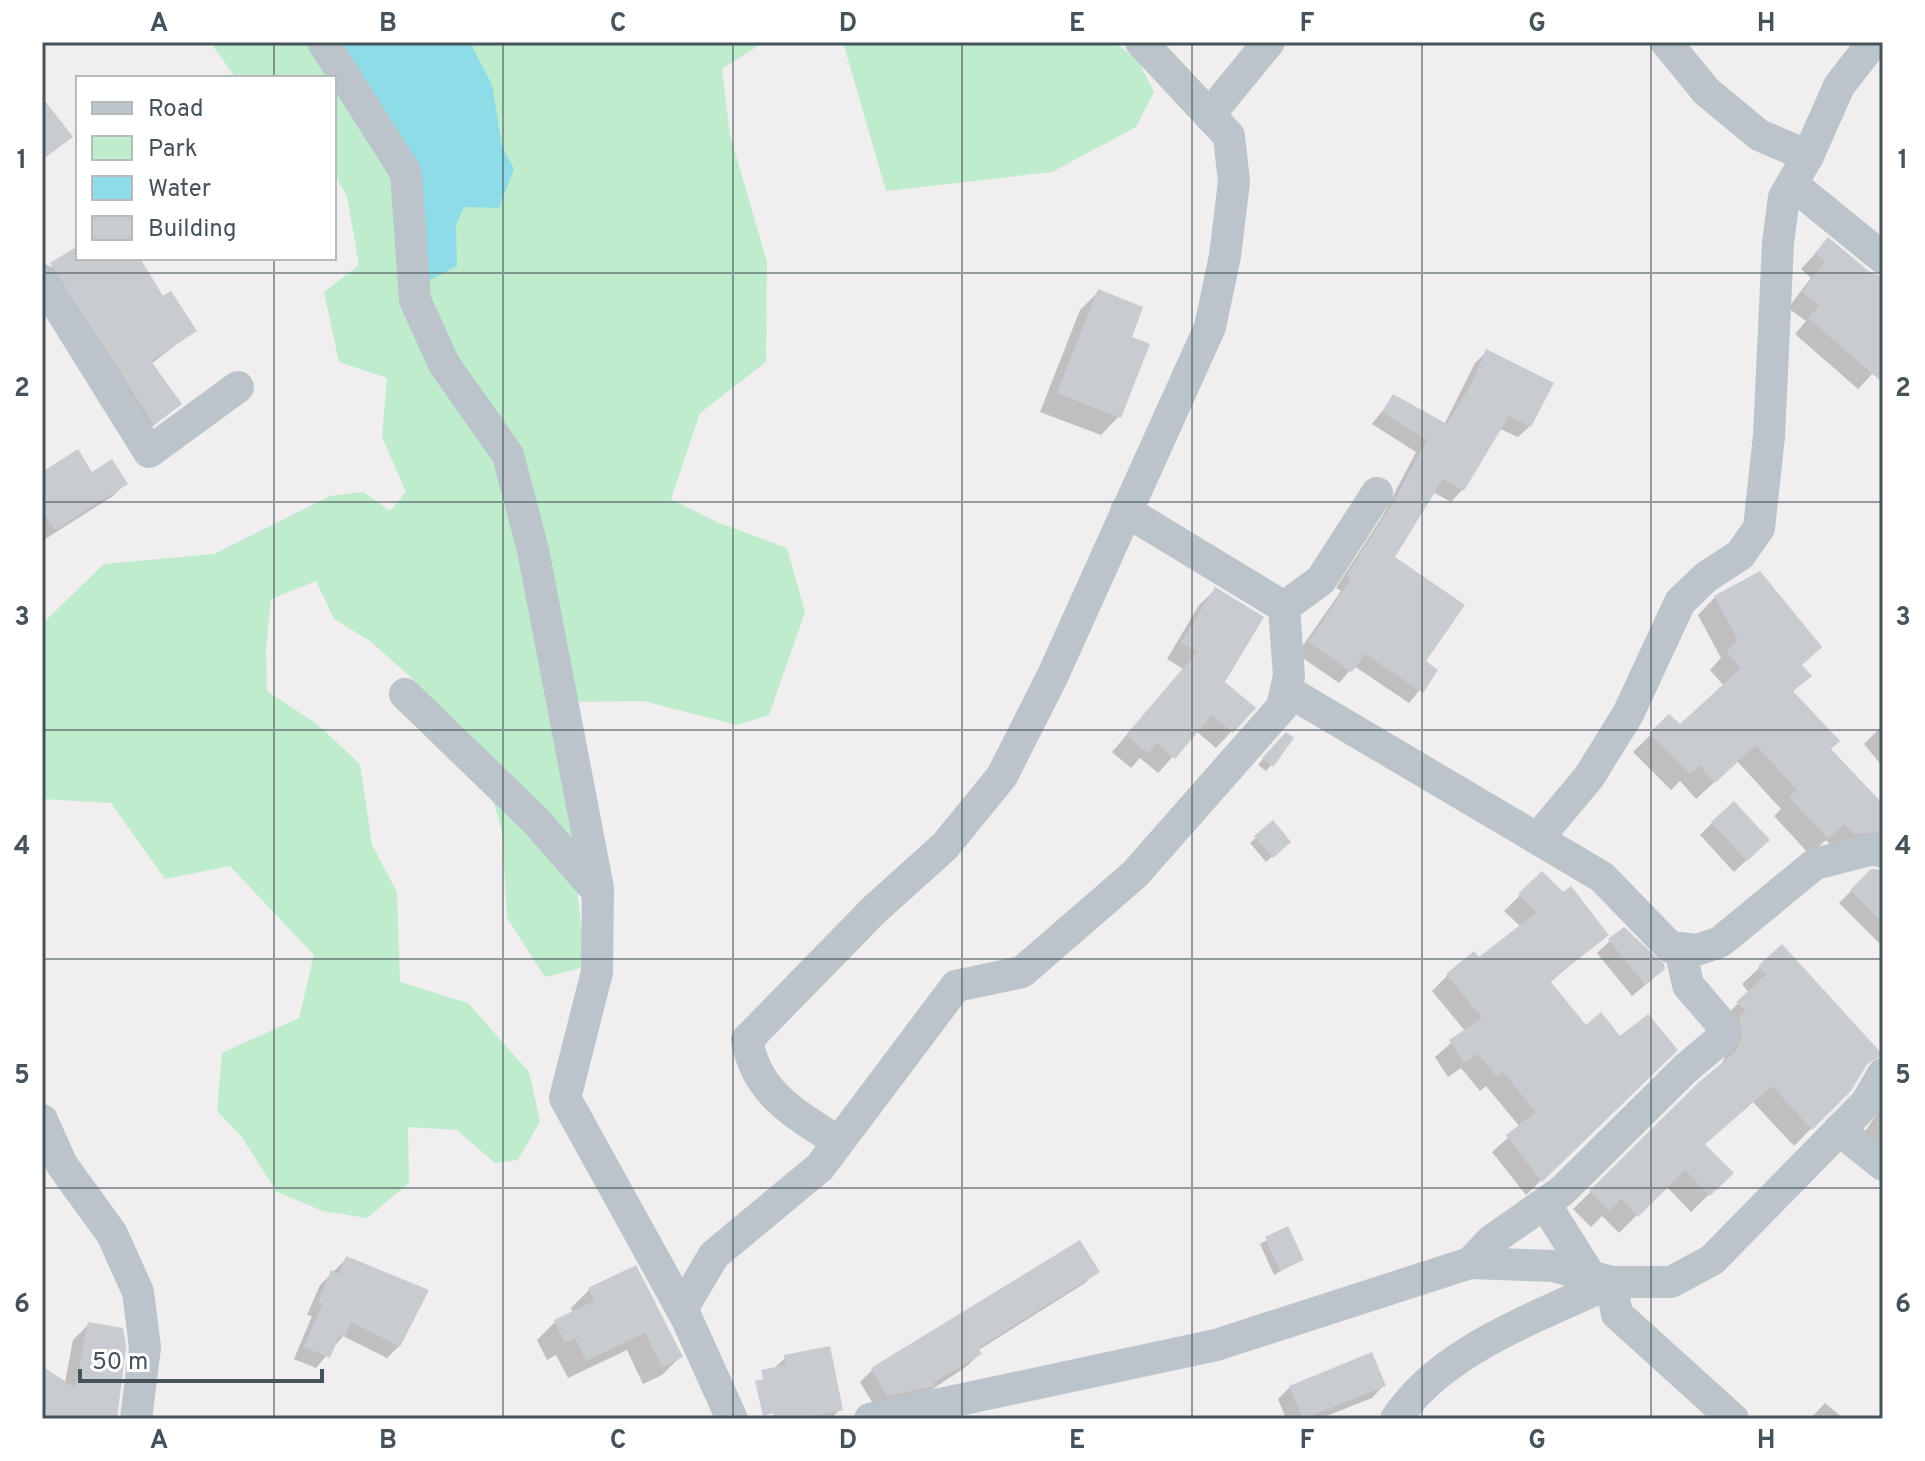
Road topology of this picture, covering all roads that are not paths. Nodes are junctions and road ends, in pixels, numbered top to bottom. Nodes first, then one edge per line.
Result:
1 (323, 42) edge
2 (1141, 42) edge
3 (1269, 42) edge
4 (1666, 42) edge
5 (1873, 42) edge
6 (1209, 115) junction
7 (1808, 156) junction
8 (1792, 184) junction
9 (1883, 258) edge
10 (42, 280) edge
11 (53, 322) edge
12 (238, 387) dead end
13 (1377, 493) dead end
14 (1126, 511) junction
15 (1284, 607) junction
16 (1286, 690) junction
17 (405, 694) dead end
18 (1538, 838) junction
19 (1883, 852) edge
20 (598, 893) junction
21 (1680, 948) junction
22 (1883, 1074) edge
23 (42, 1120) edge
24 (1839, 1130) junction
25 (838, 1142) junction
26 (1883, 1165) edge
27 (1545, 1204) junction
28 (1470, 1263) junction
29 (1601, 1279) junction
30 (682, 1309) junction
31 (136, 1419) edge
32 (732, 1419) edge
33 (870, 1419) edge
34 (1396, 1419) edge
35 (1733, 1419) edge

1 - 20 street
2 - 6 street
3 - 6 street
4 - 7 street
5 - 7 street
6 - 14 street
7 - 8 street
8 - 9 street
8 - 18 street
10 - 11 street
11 - 12 street
13 - 15 street
14 - 15 street
14 - 25 street
15 - 16 street
16 - 18 street
16 - 25 street
17 - 20 street
18 - 21 street
19 - 21 street
20 - 30 street
21 - 27 street
22 - 24 street
23 - 31 street
24 - 26 street
24 - 29 street
25 - 30 street
27 - 28 street
27 - 29 street
28 - 29 street
28 - 33 street
29 - 34 street
29 - 35 street
30 - 32 street

